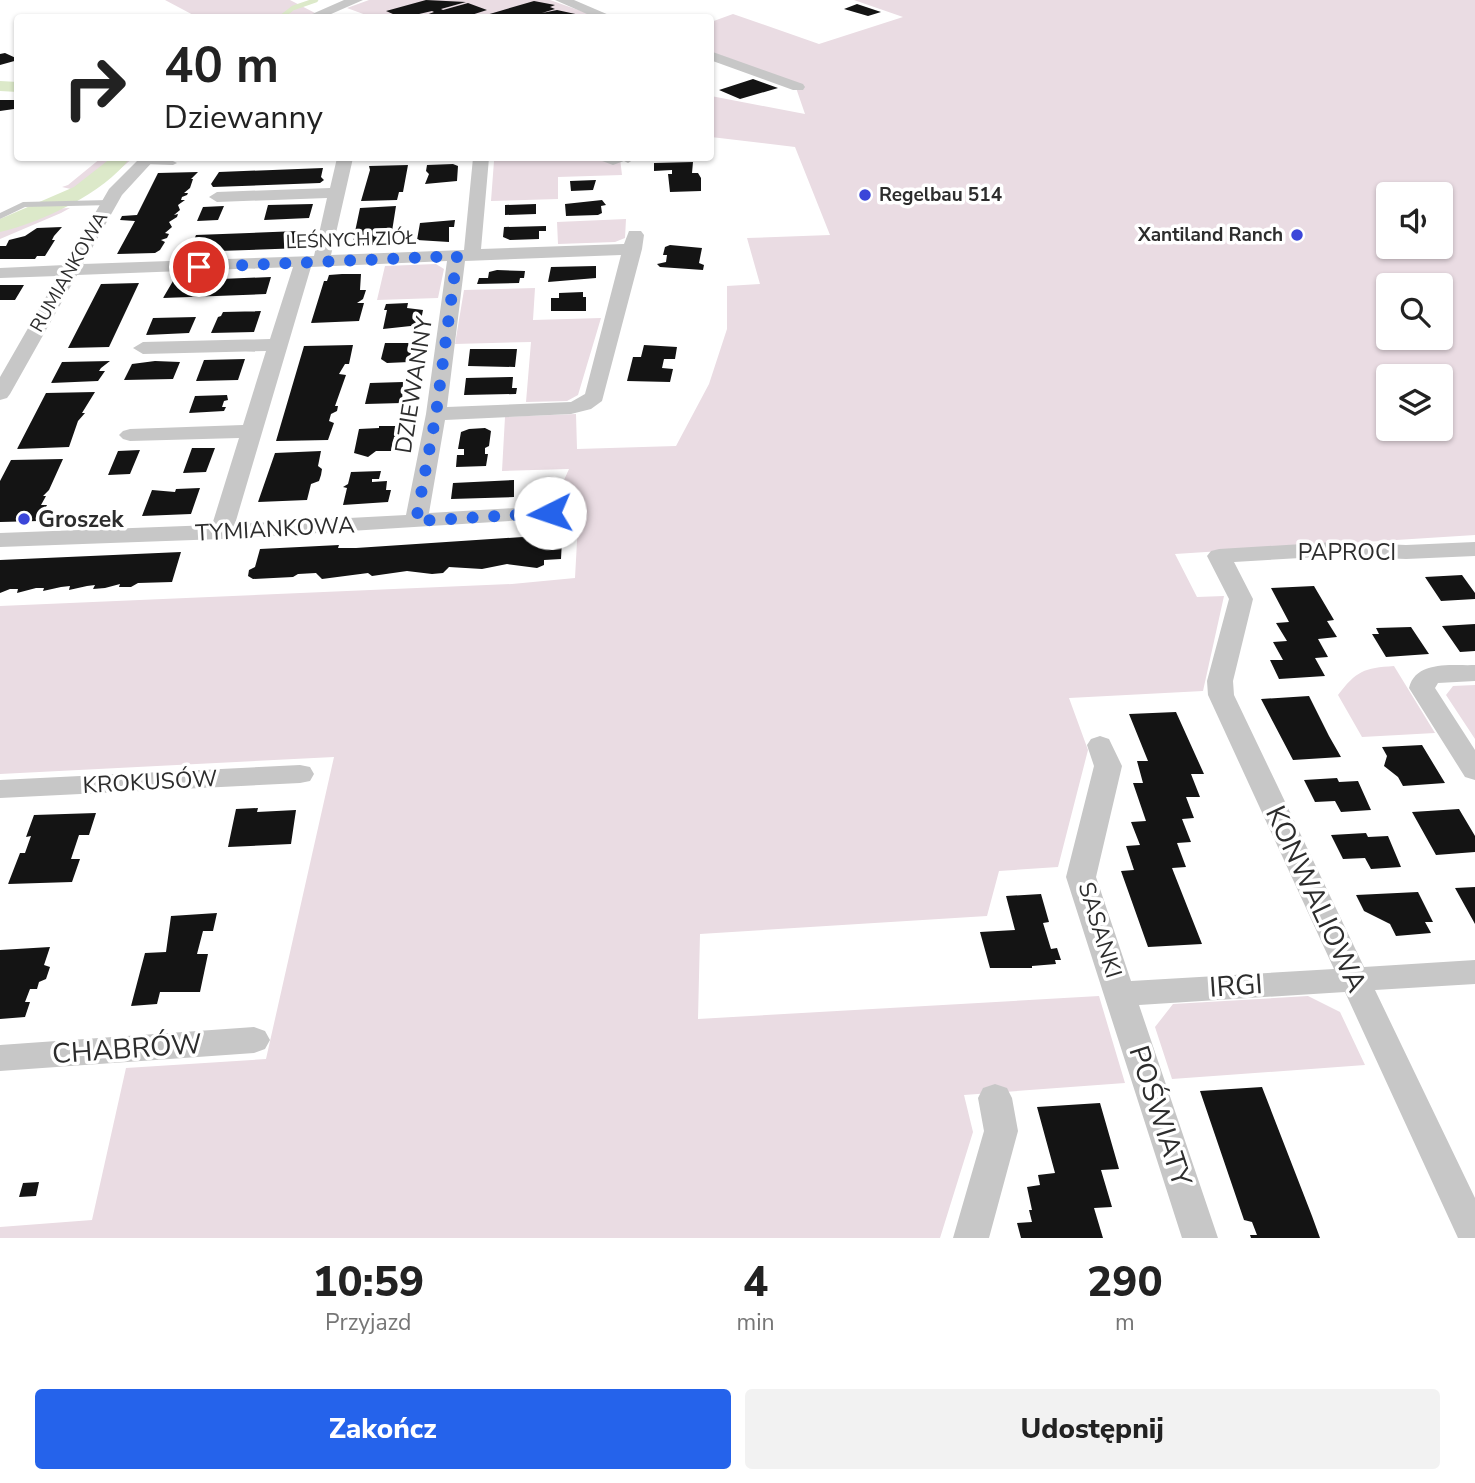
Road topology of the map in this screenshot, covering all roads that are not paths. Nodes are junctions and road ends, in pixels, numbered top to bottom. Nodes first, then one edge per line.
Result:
1 (356, 0) edge
2 (562, 0) edge
3 (319, 14) edge
4 (599, 14) edge
5 (714, 56) edge
6 (799, 87) dead end
7 (144, 161) edge
8 (154, 161) edge
9 (344, 161) edge
10 (481, 161) edge
11 (173, 163) dead end
12 (337, 193) junction
13 (217, 197) dead end
14 (110, 203) junction
15 (0, 216) edge
16 (465, 256) junction
17 (312, 262) junction
18 (70, 270) junction
19 (0, 273) edge
20 (280, 345) junction
21 (144, 348) dead end
22 (0, 394) edge
23 (436, 414) junction
24 (250, 431) junction
25 (131, 435) dead end
26 (550, 513) dead end
27 (416, 521) junction
28 (220, 532) junction
29 (0, 540) edge
30 (1475, 549) edge
31 (1219, 556) joint
32 (1475, 673) edge
33 (1100, 745) dead end
34 (1475, 771) edge
35 (300, 774) dead end
36 (0, 789) edge
37 (1475, 971) edge
38 (1353, 978) junction
39 (1119, 994) junction
40 (254, 1040) dead end
41 (0, 1058) edge
42 (995, 1098) dead end
43 (1475, 1236) edge
44 (971, 1238) edge
45 (1200, 1238) edge

1 - 3 street
2 - 4 street
5 - 6 street
7 - 14 street, RUMIANKOWA
8 - 11 lane
9 - 12 street
10 - 16 street, DZIEWANNY
12 - 13 street
12 - 17 street
14 - 15 lane
14 - 18 street, RUMIANKOWA
16 - 17 street, LEŚNYCH ZIÓŁ
16 - 23 street, DZIEWANNY
16 - 23 street, LEŚNYCH ZIÓŁ
17 - 18 street, LEŚNYCH ZIÓŁ
17 - 20 street
18 - 19 street, LEŚNYCH ZIÓŁ
18 - 22 street, RUMIANKOWA
20 - 21 street
20 - 24 street
23 - 27 street, DZIEWANNY
24 - 25 street
24 - 28 street
26 - 27 street, TYMIANKOWA
27 - 28 street, TYMIANKOWA
28 - 29 street, TYMIANKOWA
30 - 31 street, PAPROCI
31 - 38 street, KONWALIOWA
32 - 34 street
33 - 39 street, SASANKI
35 - 36 street, KROKUSÓW
37 - 38 street, IRGI
38 - 39 street, IRGI
38 - 43 street, KONWALIOWA
39 - 45 street, POŚWIATY
40 - 41 street, CHABRÓW
42 - 44 street

